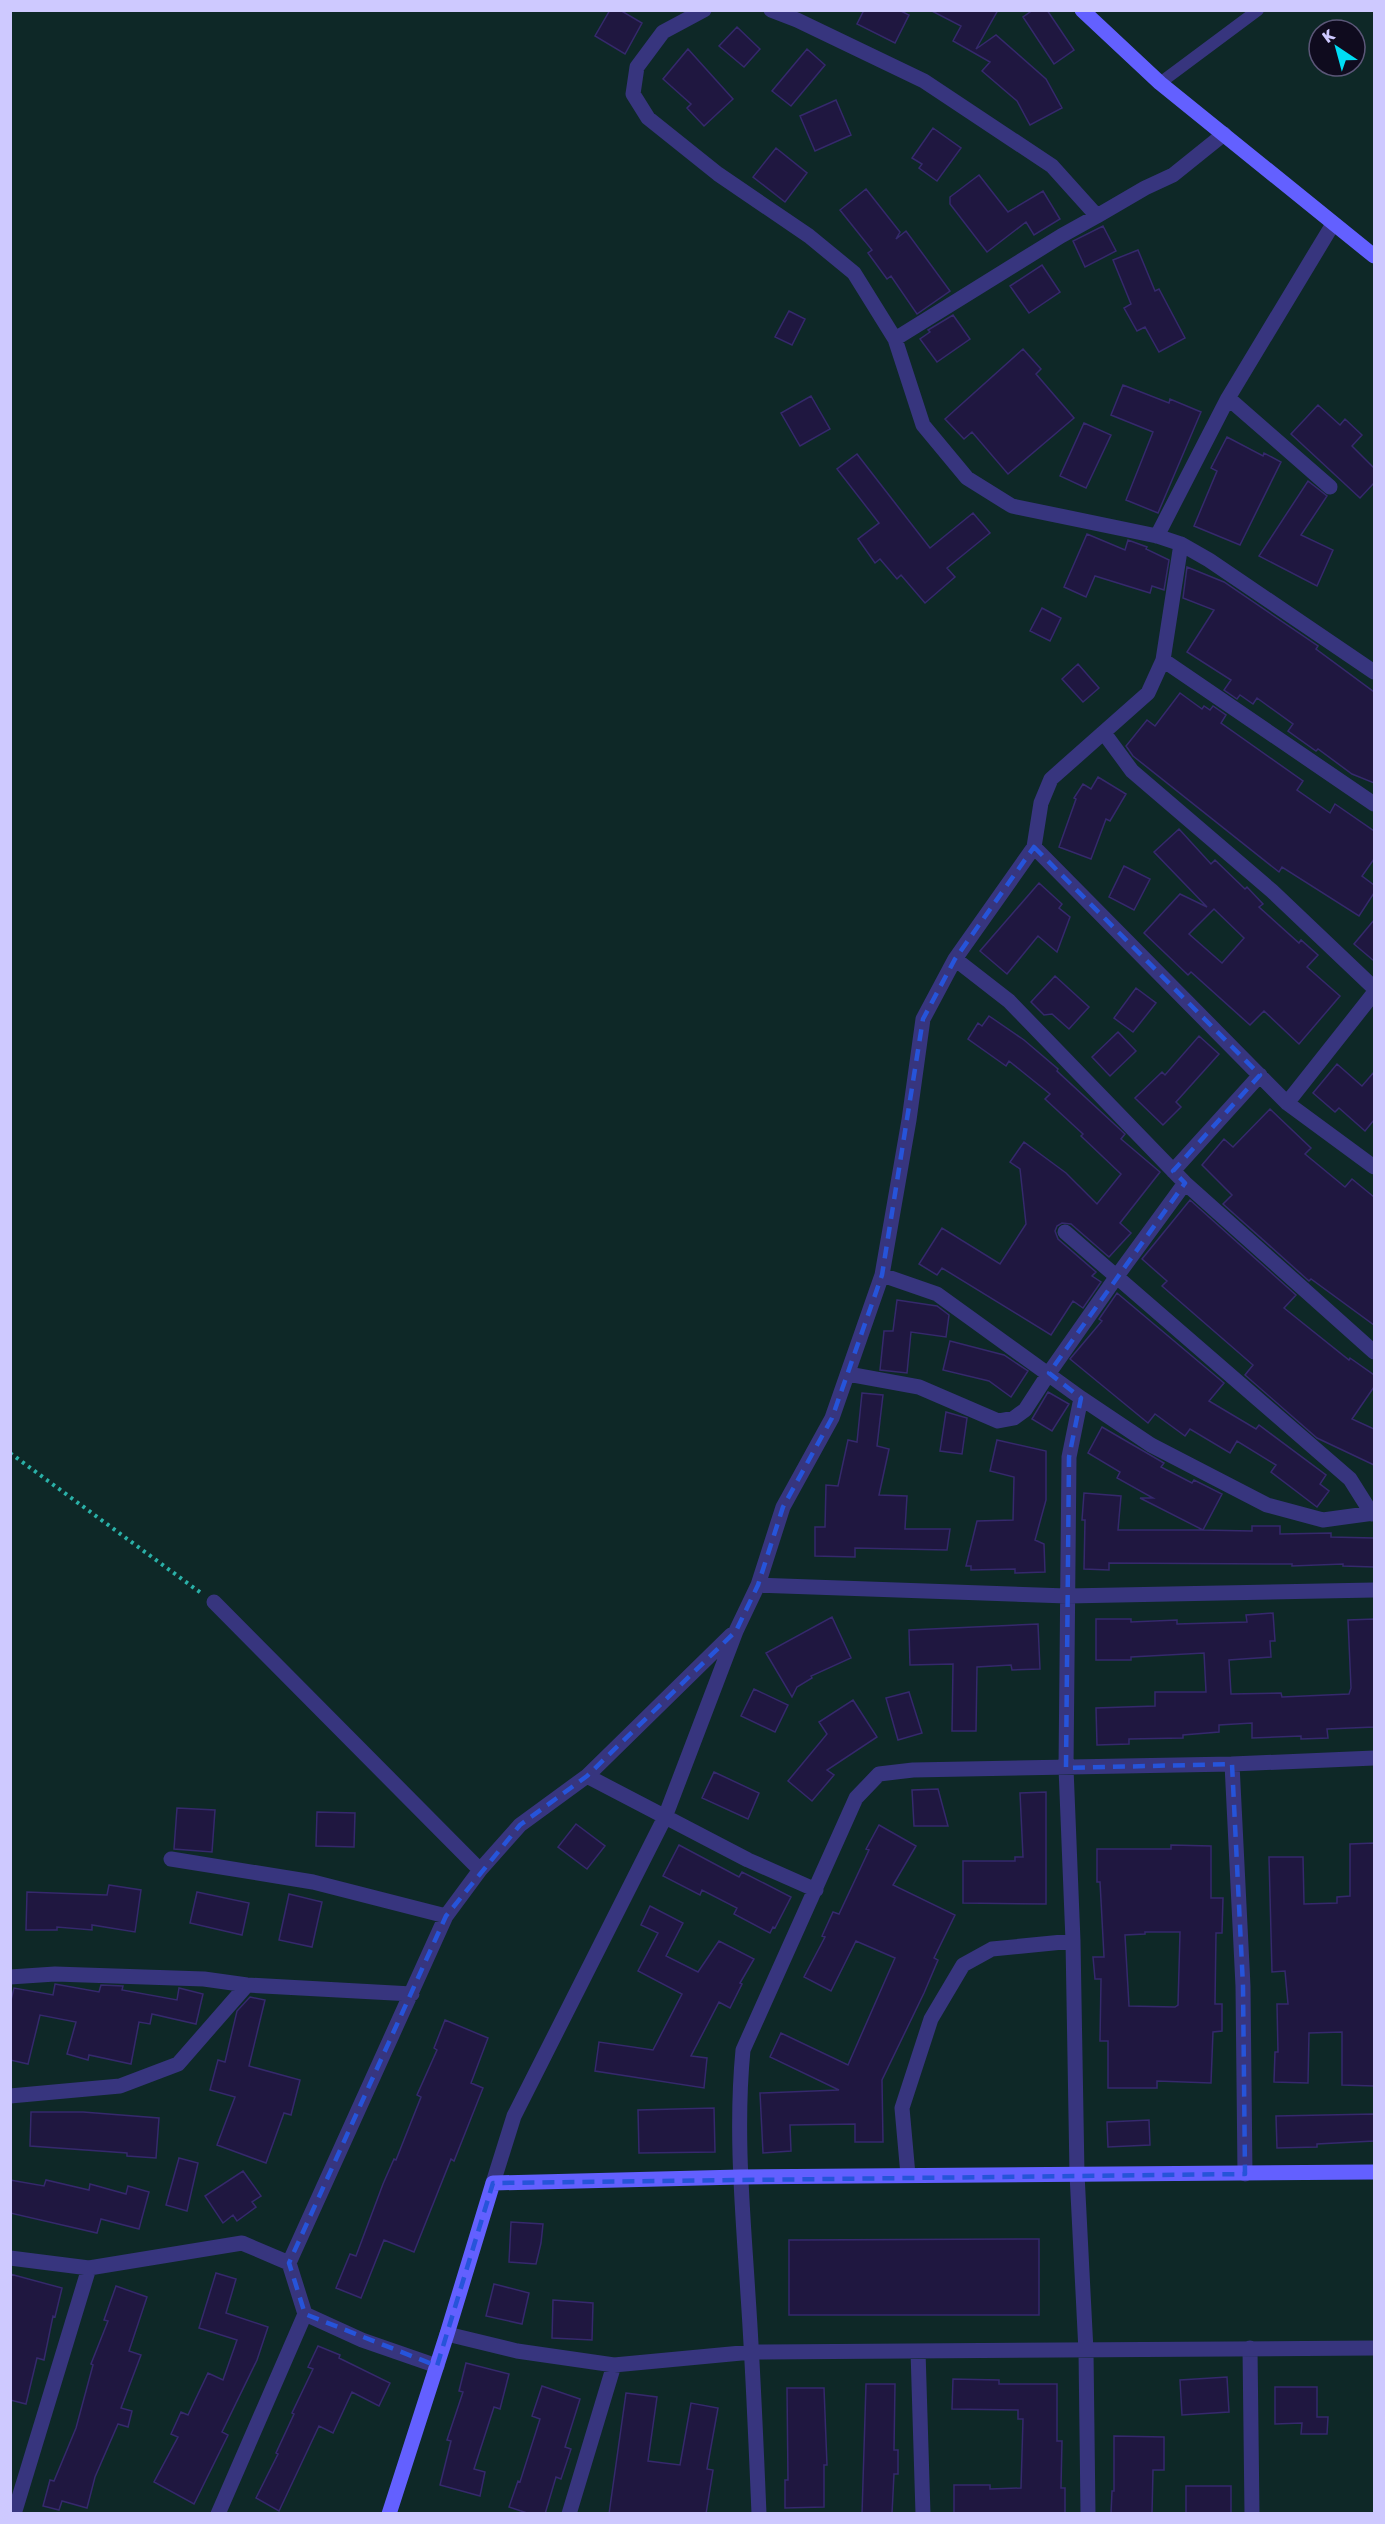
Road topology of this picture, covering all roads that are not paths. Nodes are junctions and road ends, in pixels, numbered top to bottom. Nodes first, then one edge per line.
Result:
1 (704, 10) edge
2 (771, 10) edge
3 (1082, 10) edge
4 (1258, 10) edge
5 (1160, 83) junction
6 (1224, 134) junction
7 (1097, 216) junction
8 (1333, 224) junction
9 (1374, 256) edge
10 (895, 339) junction
11 (1228, 398) junction
12 (1330, 487) dead end
13 (1157, 536) junction
14 (1181, 544) junction
15 (1163, 660) junction
16 (1374, 672) edge
17 (1104, 733) junction
18 (1374, 804) edge
19 (1034, 847) junction
20 (955, 959) junction
21 (1374, 988) edge
22 (1374, 993) edge
23 (1260, 1075) junction
24 (1287, 1103) junction
25 (1374, 1167) edge
26 (1173, 1171) junction
27 (1185, 1183) junction
28 (1065, 1232) dead end
29 (882, 1275) junction
30 (1117, 1276) junction
31 (1374, 1352) edge
32 (1048, 1373) junction
33 (848, 1374) junction
34 (1081, 1398) junction
35 (1373, 1514) edge
36 (758, 1585) junction
37 (1374, 1590) edge
38 (1068, 1596) junction
39 (214, 1602) road end
40 (736, 1631) junction
41 (1374, 1758) edge
42 (1232, 1764) junction
43 (1066, 1768) junction
44 (587, 1776) junction
45 (665, 1817) junction
46 (171, 1859) dead end
47 (480, 1870) junction
48 (816, 1890) junction
49 (446, 1916) junction
50 (1073, 1941) junction
51 (10, 1977) edge
52 (247, 1985) junction
53 (412, 1994) junction
54 (10, 2096) edge
55 (1374, 2172) edge
56 (1077, 2174) junction
57 (1245, 2174) junction
58 (908, 2175) junction
59 (740, 2177) junction
60 (493, 2183) junction
61 (10, 2258) edge
62 (289, 2263) junction
63 (89, 2268) junction
64 (305, 2314) junction
65 (447, 2334) junction
66 (1250, 2348) junction
67 (1374, 2348) edge
68 (918, 2351) junction
69 (1086, 2351) junction
70 (752, 2352) junction
71 (614, 2365) junction
72 (437, 2366) junction
73 (14, 2514) edge
74 (218, 2514) edge
75 (389, 2514) edge
76 (569, 2514) edge
77 (759, 2514) edge
78 (923, 2514) edge
79 (1088, 2514) edge
80 (1252, 2514) edge

1 - 10 street
2 - 7 street
3 - 5 street
4 - 5 lane
5 - 6 street
6 - 7 street
6 - 8 street
7 - 10 street
8 - 9 street
8 - 11 street
10 - 13 street
11 - 12 street
11 - 13 street
13 - 14 street
14 - 15 street
14 - 16 street
15 - 17 street
15 - 18 street
17 - 19 street
17 - 21 street
19 - 20 street
19 - 23 street
20 - 26 street
20 - 29 street
22 - 24 street
23 - 24 street
23 - 26 street
24 - 25 street
26 - 27 street
27 - 30 street
27 - 31 street
28 - 30 street
29 - 32 street
29 - 33 street
30 - 32 street
30 - 35 street
32 - 33 street
32 - 34 street
33 - 36 street
34 - 35 street
34 - 38 street
36 - 38 street
36 - 40 street
37 - 38 street
38 - 43 street
39 - 47 street
40 - 44 street
40 - 45 street
41 - 42 street
42 - 43 street
42 - 57 street
43 - 48 street
43 - 50 street
44 - 45 street
44 - 47 street
45 - 48 street
45 - 60 street
46 - 49 street
47 - 49 street
48 - 59 street
49 - 53 street
50 - 56 street
50 - 58 street
51 - 52 street
52 - 53 street
52 - 54 street
53 - 62 street
55 - 57 street
56 - 57 street
56 - 58 street
56 - 69 street
58 - 59 street
59 - 60 street
59 - 70 street
60 - 65 street
61 - 63 street
62 - 63 street
62 - 64 street
63 - 73 street
64 - 72 street
64 - 74 street
65 - 71 street
65 - 72 street
66 - 67 street
66 - 69 street
66 - 80 street
68 - 69 street
68 - 70 street
68 - 78 street
69 - 79 street
70 - 71 street
70 - 77 street
71 - 76 street
72 - 75 street

